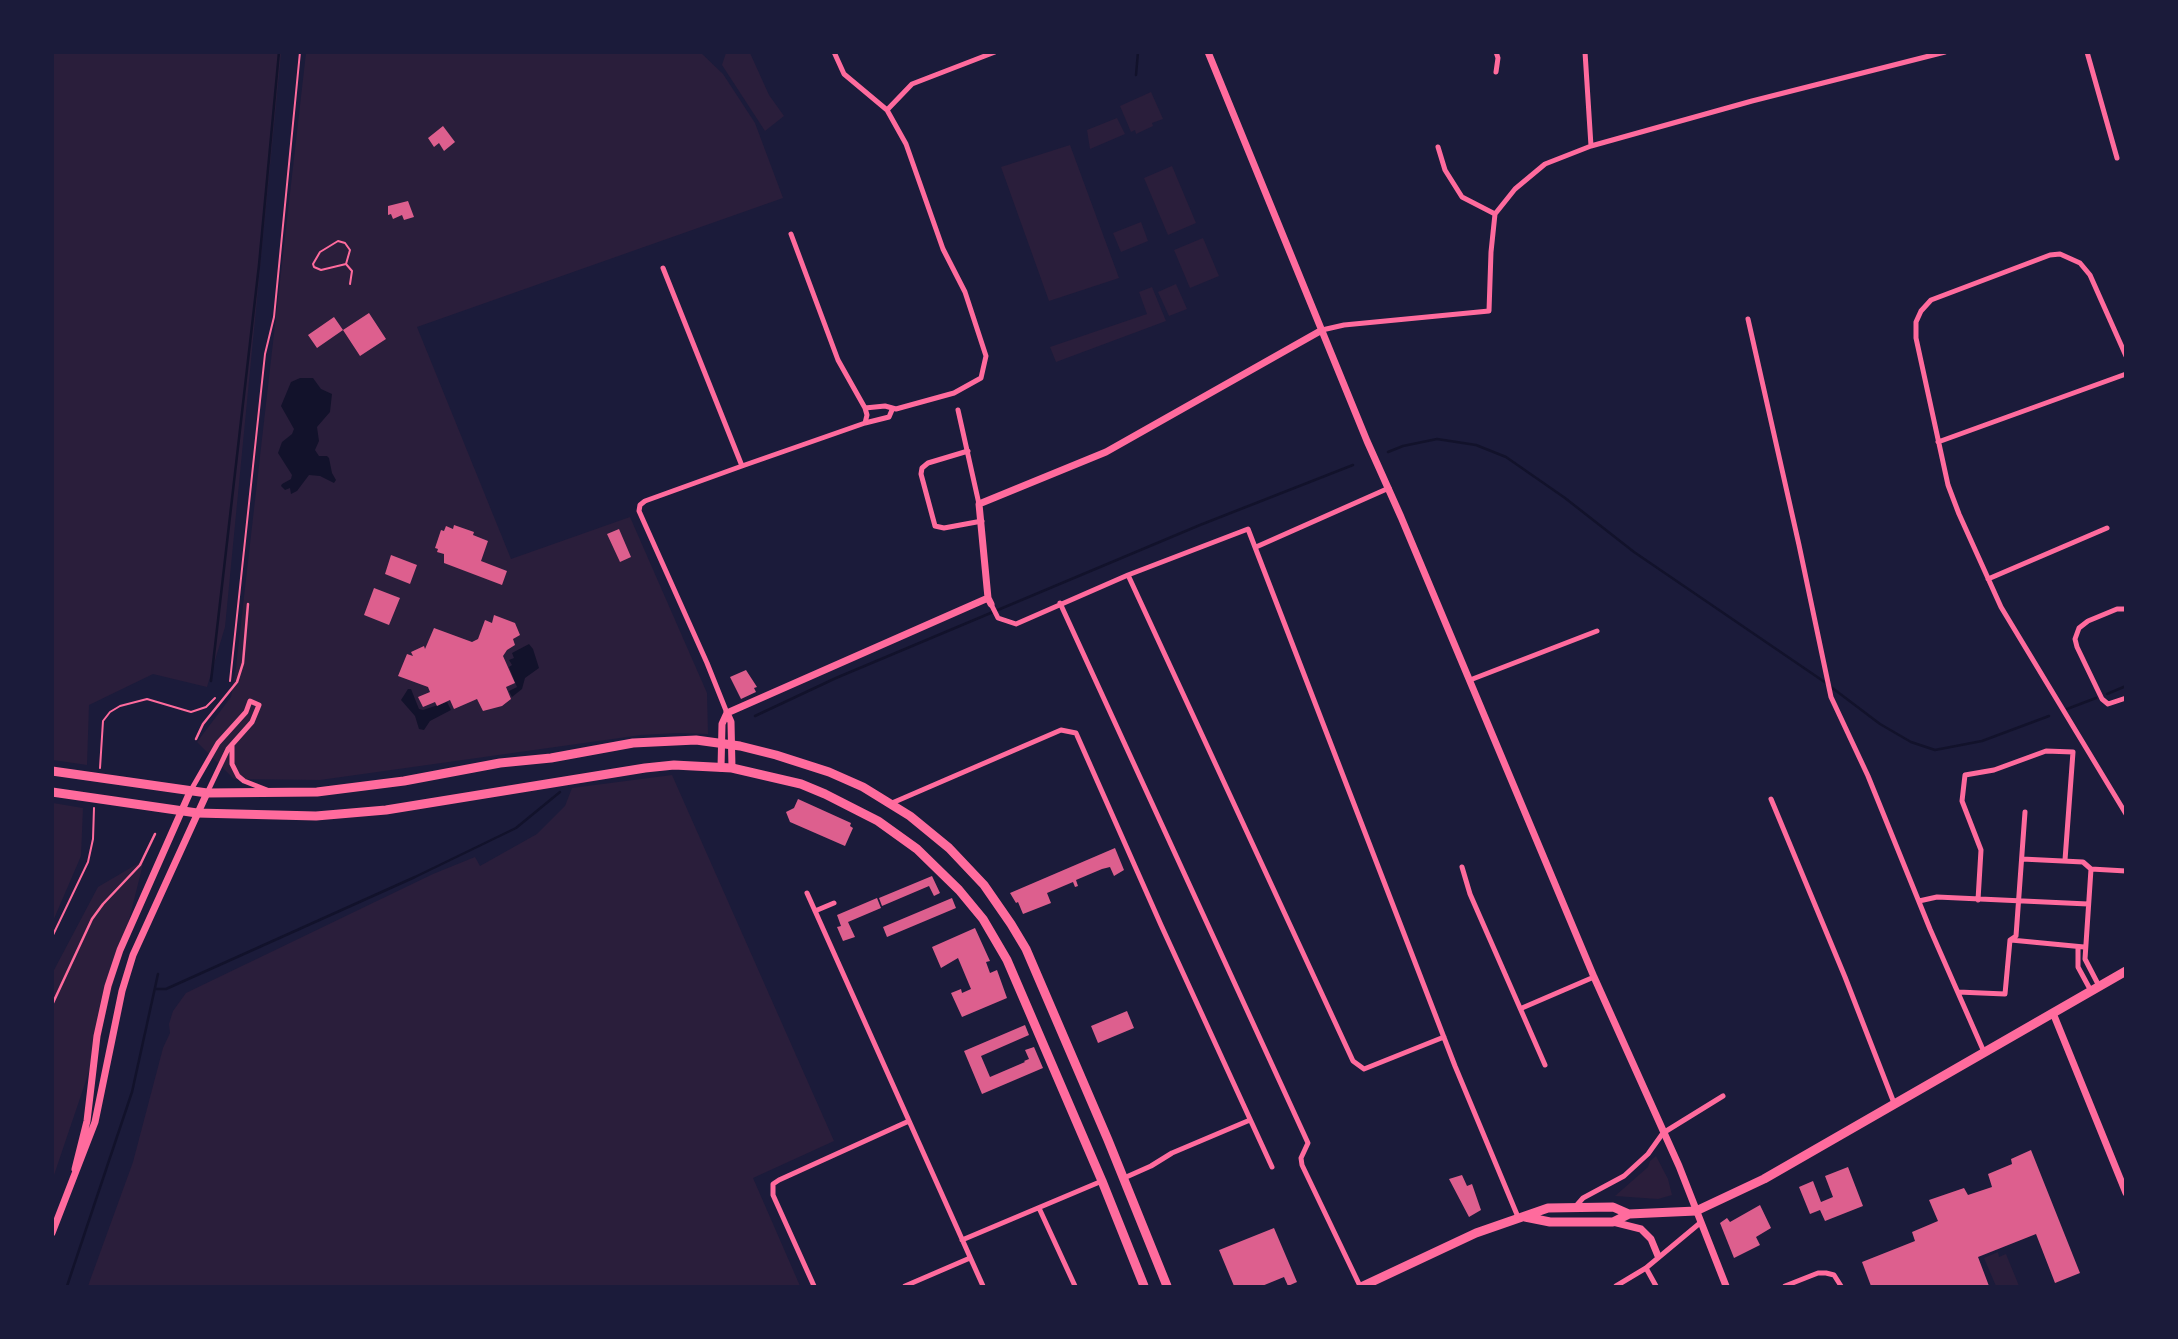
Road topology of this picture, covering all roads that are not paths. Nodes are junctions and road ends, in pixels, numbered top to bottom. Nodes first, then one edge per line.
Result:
1 (834, 52) edge
2 (995, 52) edge
3 (1208, 52) edge
4 (1496, 52) edge
5 (1585, 52) edge
6 (1945, 52) edge
7 (2087, 52) edge
8 (1496, 72) dead end
9 (887, 110) junction
10 (1591, 146) junction
11 (1438, 147) dead end
12 (2117, 158) dead end
13 (1495, 215) junction
14 (790, 234) dead end
15 (663, 268) dead end
16 (1748, 319) dead end
17 (1322, 330) junction
18 (2126, 356) edge
19 (2126, 374) edge
20 (865, 408) junction
21 (892, 410) junction
22 (958, 410) dead end
23 (865, 423) junction
24 (1938, 442) junction
25 (968, 451) junction
26 (742, 466) junction
27 (1389, 488) junction
28 (979, 504) junction
29 (982, 521) junction
30 (2107, 528) dead end
31 (1256, 547) junction
32 (1128, 575) junction
33 (1988, 579) junction
34 (989, 601) junction
35 (248, 604) dead end
36 (1060, 604) junction
37 (2126, 609) edge
38 (1597, 631) dead end
39 (1470, 680) junction
40 (2126, 698) edge
41 (727, 713) junction
42 (195, 738) dead end
43 (722, 744) junction
44 (733, 744) junction
45 (232, 745) junction
46 (721, 768) junction
47 (732, 768) junction
48 (52, 771) edge
49 (52, 792) edge
50 (190, 792) junction
51 (207, 793) junction
52 (273, 793) junction
53 (1771, 799) dead end
54 (892, 803) junction
55 (182, 810) junction
56 (2025, 812) dead end
57 (197, 813) junction
58 (2126, 814) edge
59 (155, 834) dead end
60 (2022, 859) junction
61 (2065, 860) junction
62 (1462, 867) dead end
63 (2091, 869) junction
64 (2126, 871) edge
65 (807, 893) dead end
66 (1978, 900) junction
67 (2019, 900) junction
68 (1919, 901) junction
69 (834, 903) dead end
70 (2088, 904) junction
71 (816, 911) junction
72 (2010, 940) junction
73 (2081, 947) junction
74 (2126, 971) edge
75 (1594, 977) junction
76 (2095, 988) junction
77 (1958, 992) junction
78 (52, 1005) edge
79 (1522, 1008) junction
80 (2053, 1013) junction
81 (1444, 1037) junction
82 (1984, 1052) junction
83 (1545, 1065) dead end
84 (1723, 1096) dead end
85 (1894, 1103) junction
86 (1250, 1120) junction
87 (909, 1121) junction
88 (1663, 1133) junction
89 (1272, 1167) dead end
90 (1124, 1178) junction
91 (1102, 1181) junction
92 (72, 1184) junction
93 (2126, 1193) edge
94 (1576, 1206) junction
95 (1039, 1208) junction
96 (1696, 1211) junction
97 (1629, 1214) junction
98 (1521, 1217) junction
99 (1613, 1222) junction
100 (1700, 1223) junction
101 (52, 1233) edge
102 (962, 1240) junction
103 (1658, 1256) junction
104 (970, 1258) junction
105 (1646, 1268) junction
106 (814, 1286) edge
107 (905, 1286) edge
108 (983, 1286) edge
109 (1074, 1286) edge
110 (1144, 1286) edge
111 (1167, 1286) edge
112 (1361, 1286) edge
113 (1616, 1286) edge
114 (1656, 1286) edge
115 (1726, 1286) edge
116 (1785, 1286) edge
117 (1841, 1286) edge

1 - 9 street
2 - 9 street
3 - 17 street
4 - 8 street
5 - 10 street
6 - 10 street
7 - 12 street
9 - 21 street
10 - 13 street
11 - 13 street
13 - 17 street
14 - 20 street
15 - 26 street
16 - 68 street
17 - 27 street
17 - 28 street
18 - 24 street
19 - 24 street
20 - 21 street
20 - 23 street
21 - 23 street
22 - 25 street
23 - 26 street
24 - 33 street
25 - 28 street
25 - 29 street
26 - 41 street
27 - 31 street
27 - 39 street
28 - 29 street
29 - 34 street
30 - 33 street
31 - 32 street
31 - 81 street
32 - 36 street
32 - 81 street
33 - 58 street
34 - 36 street
34 - 41 street
35 - 42 lane
36 - 112 street
37 - 40 street
38 - 39 street
39 - 75 street
41 - 43 street
41 - 44 street
43 - 44 main road
43 - 46 street
43 - 52 main road
44 - 47 street
44 - 54 main road
45 - 50 street
45 - 51 street
45 - 52 street
46 - 47 main road
46 - 57 main road
47 - 91 main road
48 - 50 main road
49 - 55 main road
50 - 51 main road
50 - 55 street
51 - 52 main road
51 - 57 street
53 - 85 street
54 - 86 street
54 - 90 main road
55 - 57 main road
55 - 92 street
56 - 60 street
57 - 92 street
59 - 78 lane
60 - 61 street
60 - 67 street
61 - 63 street
61 - 66 street
62 - 79 street
63 - 64 street
63 - 70 street
65 - 71 street
66 - 67 street
66 - 68 street
67 - 70 street
67 - 72 street
68 - 77 street
69 - 71 street
70 - 73 street
71 - 87 street
72 - 73 street
72 - 77 street
73 - 76 street
74 - 76 main road
75 - 79 street
75 - 88 street
76 - 80 main road
77 - 82 street
79 - 83 street
80 - 82 main road
80 - 93 street
81 - 98 street
82 - 85 main road
84 - 88 street
85 - 96 main road
86 - 89 street
86 - 90 street
87 - 102 street
87 - 106 street
88 - 94 street
88 - 96 street
90 - 111 main road
91 - 95 street
91 - 110 main road
92 - 101 street
94 - 97 main road
94 - 98 main road
95 - 102 street
95 - 109 street
96 - 97 main road
96 - 100 street
97 - 99 main road
98 - 99 main road
98 - 112 main road
99 - 103 street
100 - 103 street
100 - 115 street
102 - 104 street
103 - 105 street
104 - 107 street
104 - 108 street
105 - 113 street
105 - 114 street
116 - 117 street

